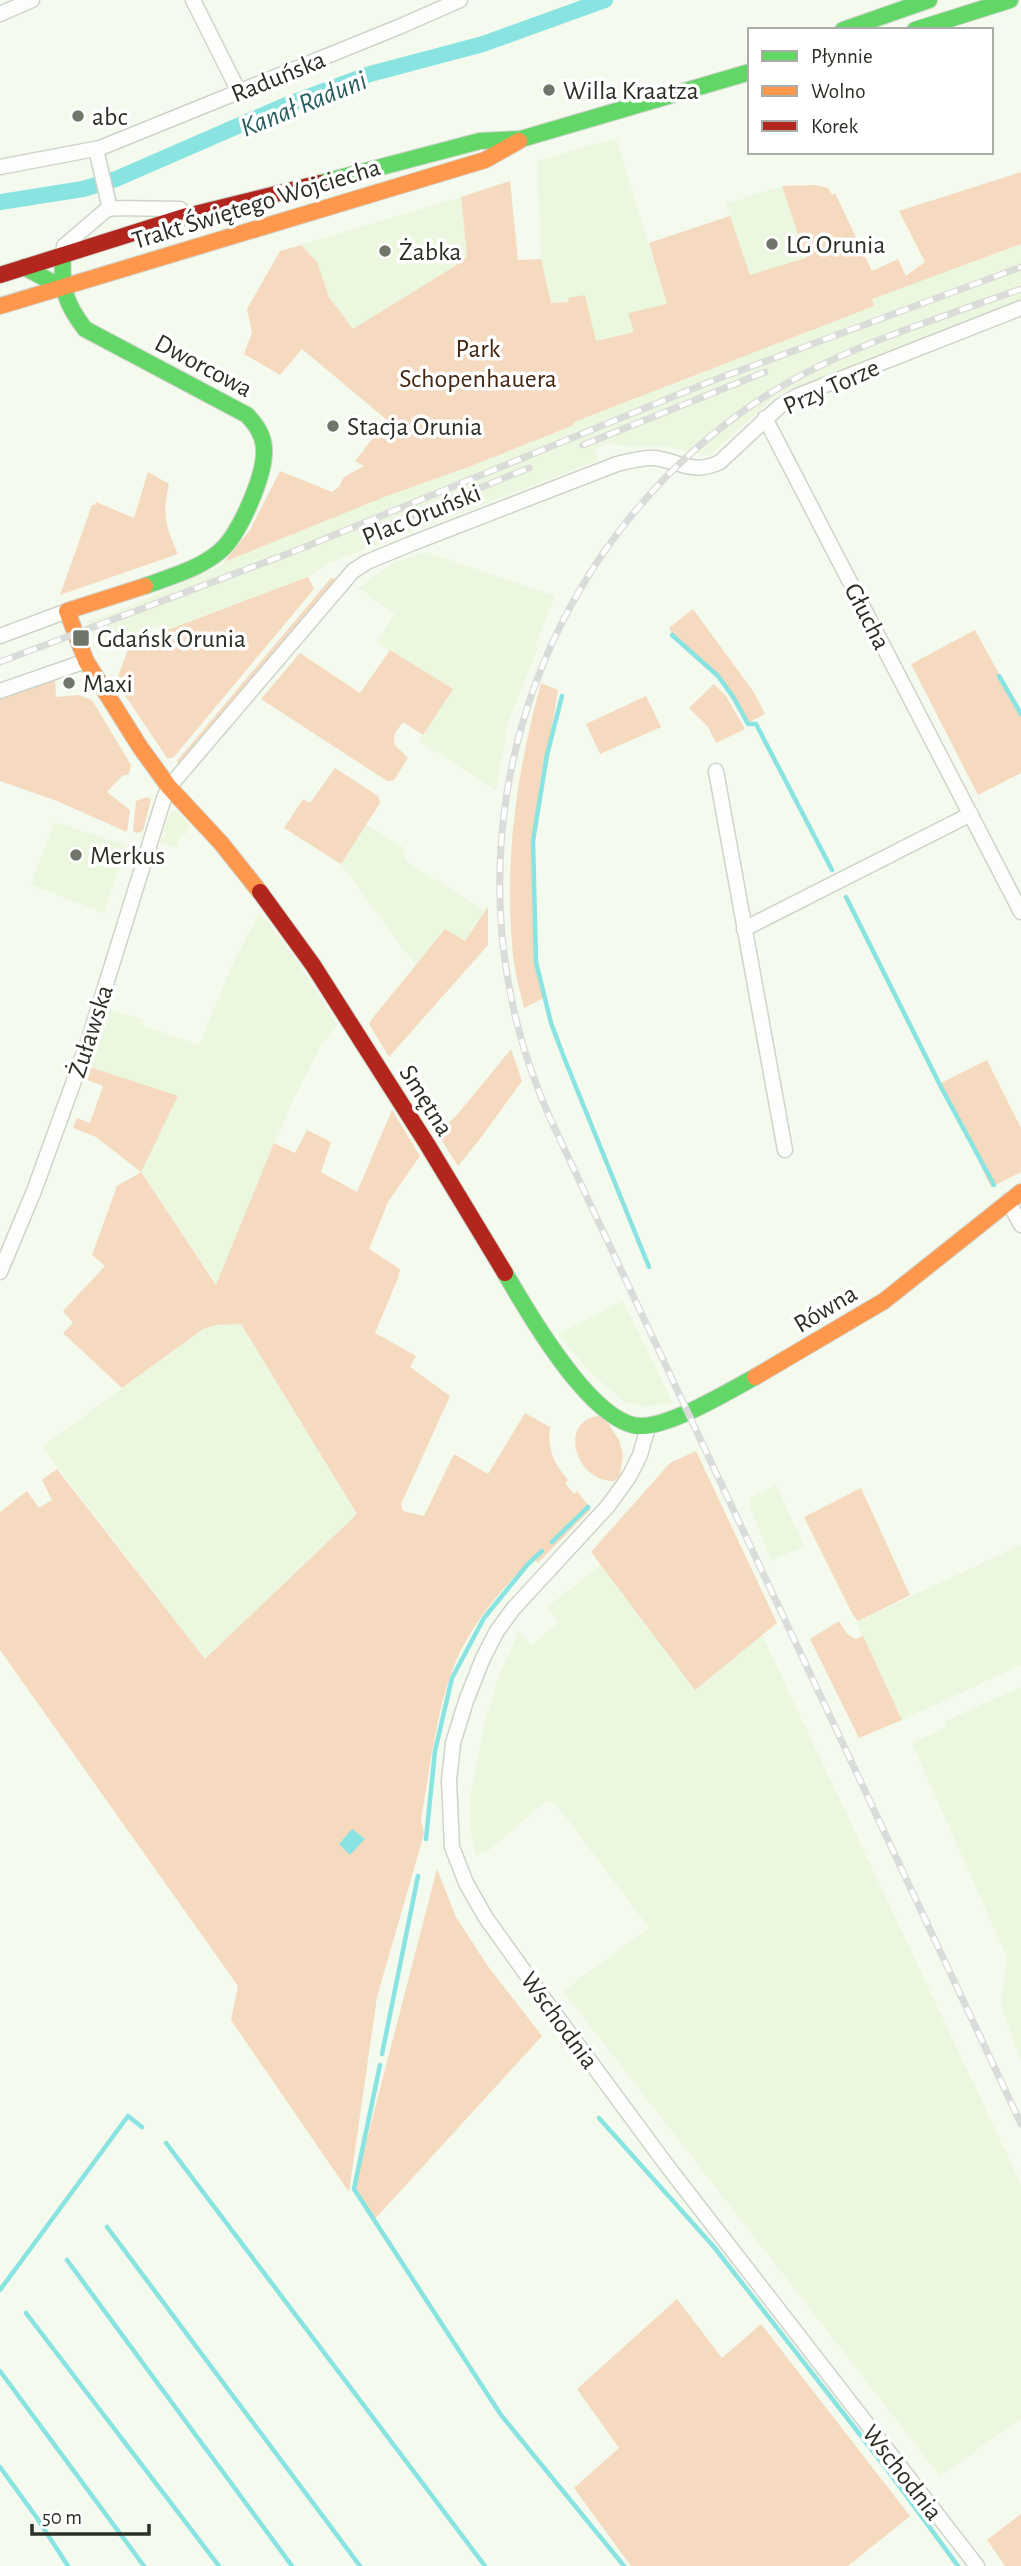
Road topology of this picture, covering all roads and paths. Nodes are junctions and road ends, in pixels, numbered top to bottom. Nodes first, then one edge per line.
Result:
1 (33, 0) edge
2 (193, 0) edge
3 (460, 0) edge
4 (929, 0) edge
5 (1010, 0) edge
6 (0, 14) edge
7 (849, 28) edge
8 (921, 28) edge
9 (748, 73) edge
10 (239, 92) junction
11 (521, 139) junction
12 (96, 149) junction
13 (0, 167) edge
14 (109, 204) junction
15 (187, 216) junction
16 (63, 255) junction
17 (24, 267) junction
18 (0, 275) edge
19 (61, 287) junction
20 (0, 306) edge
21 (1021, 308) edge
22 (765, 418) junction
23 (653, 458) joint
24 (67, 611) junction
25 (0, 636) edge
26 (86, 661) junction
27 (0, 691) edge
28 (716, 771) dead end
29 (169, 786) junction
30 (971, 814) junction
31 (1021, 912) edge
32 (744, 929) junction
33 (785, 1150) dead end
34 (1014, 1197) edge
35 (1021, 1225) edge
36 (0, 1272) edge
37 (648, 1427) junction
38 (977, 2566) edge

1 - 6 street
2 - 10 street
3 - 10 street, Raduńska
4 - 7 street
5 - 8 street
9 - 11 street, Trakt Świętego Wojciecha
10 - 12 street, Raduńska
11 - 15 street, Trakt Świętego Wojciecha
11 - 19 street, Trakt Świętego Wojciecha
12 - 13 street, Raduńska
12 - 14 street
14 - 15 street
14 - 16 street
15 - 16 street, Trakt Świętego Wojciecha
16 - 17 street, Trakt Świętego Wojciecha
16 - 19 street
17 - 18 street, Trakt Świętego Wojciecha
17 - 19 street
19 - 20 street, Trakt Świętego Wojciecha
19 - 24 street, Dworcowa
21 - 22 street, Przy Torze
22 - 23 street, Przy Torze
22 - 30 street, Głucha
23 - 29 street, Plac Oruński
24 - 25 street
24 - 26 street
26 - 27 street
26 - 29 street
28 - 32 street
29 - 36 street, Żuławska
29 - 37 street, Smętna
30 - 31 street, Głucha
30 - 32 street
32 - 33 street
34 - 35 street, Równa
34 - 37 street, Równa
37 - 38 street, Wschodnia

